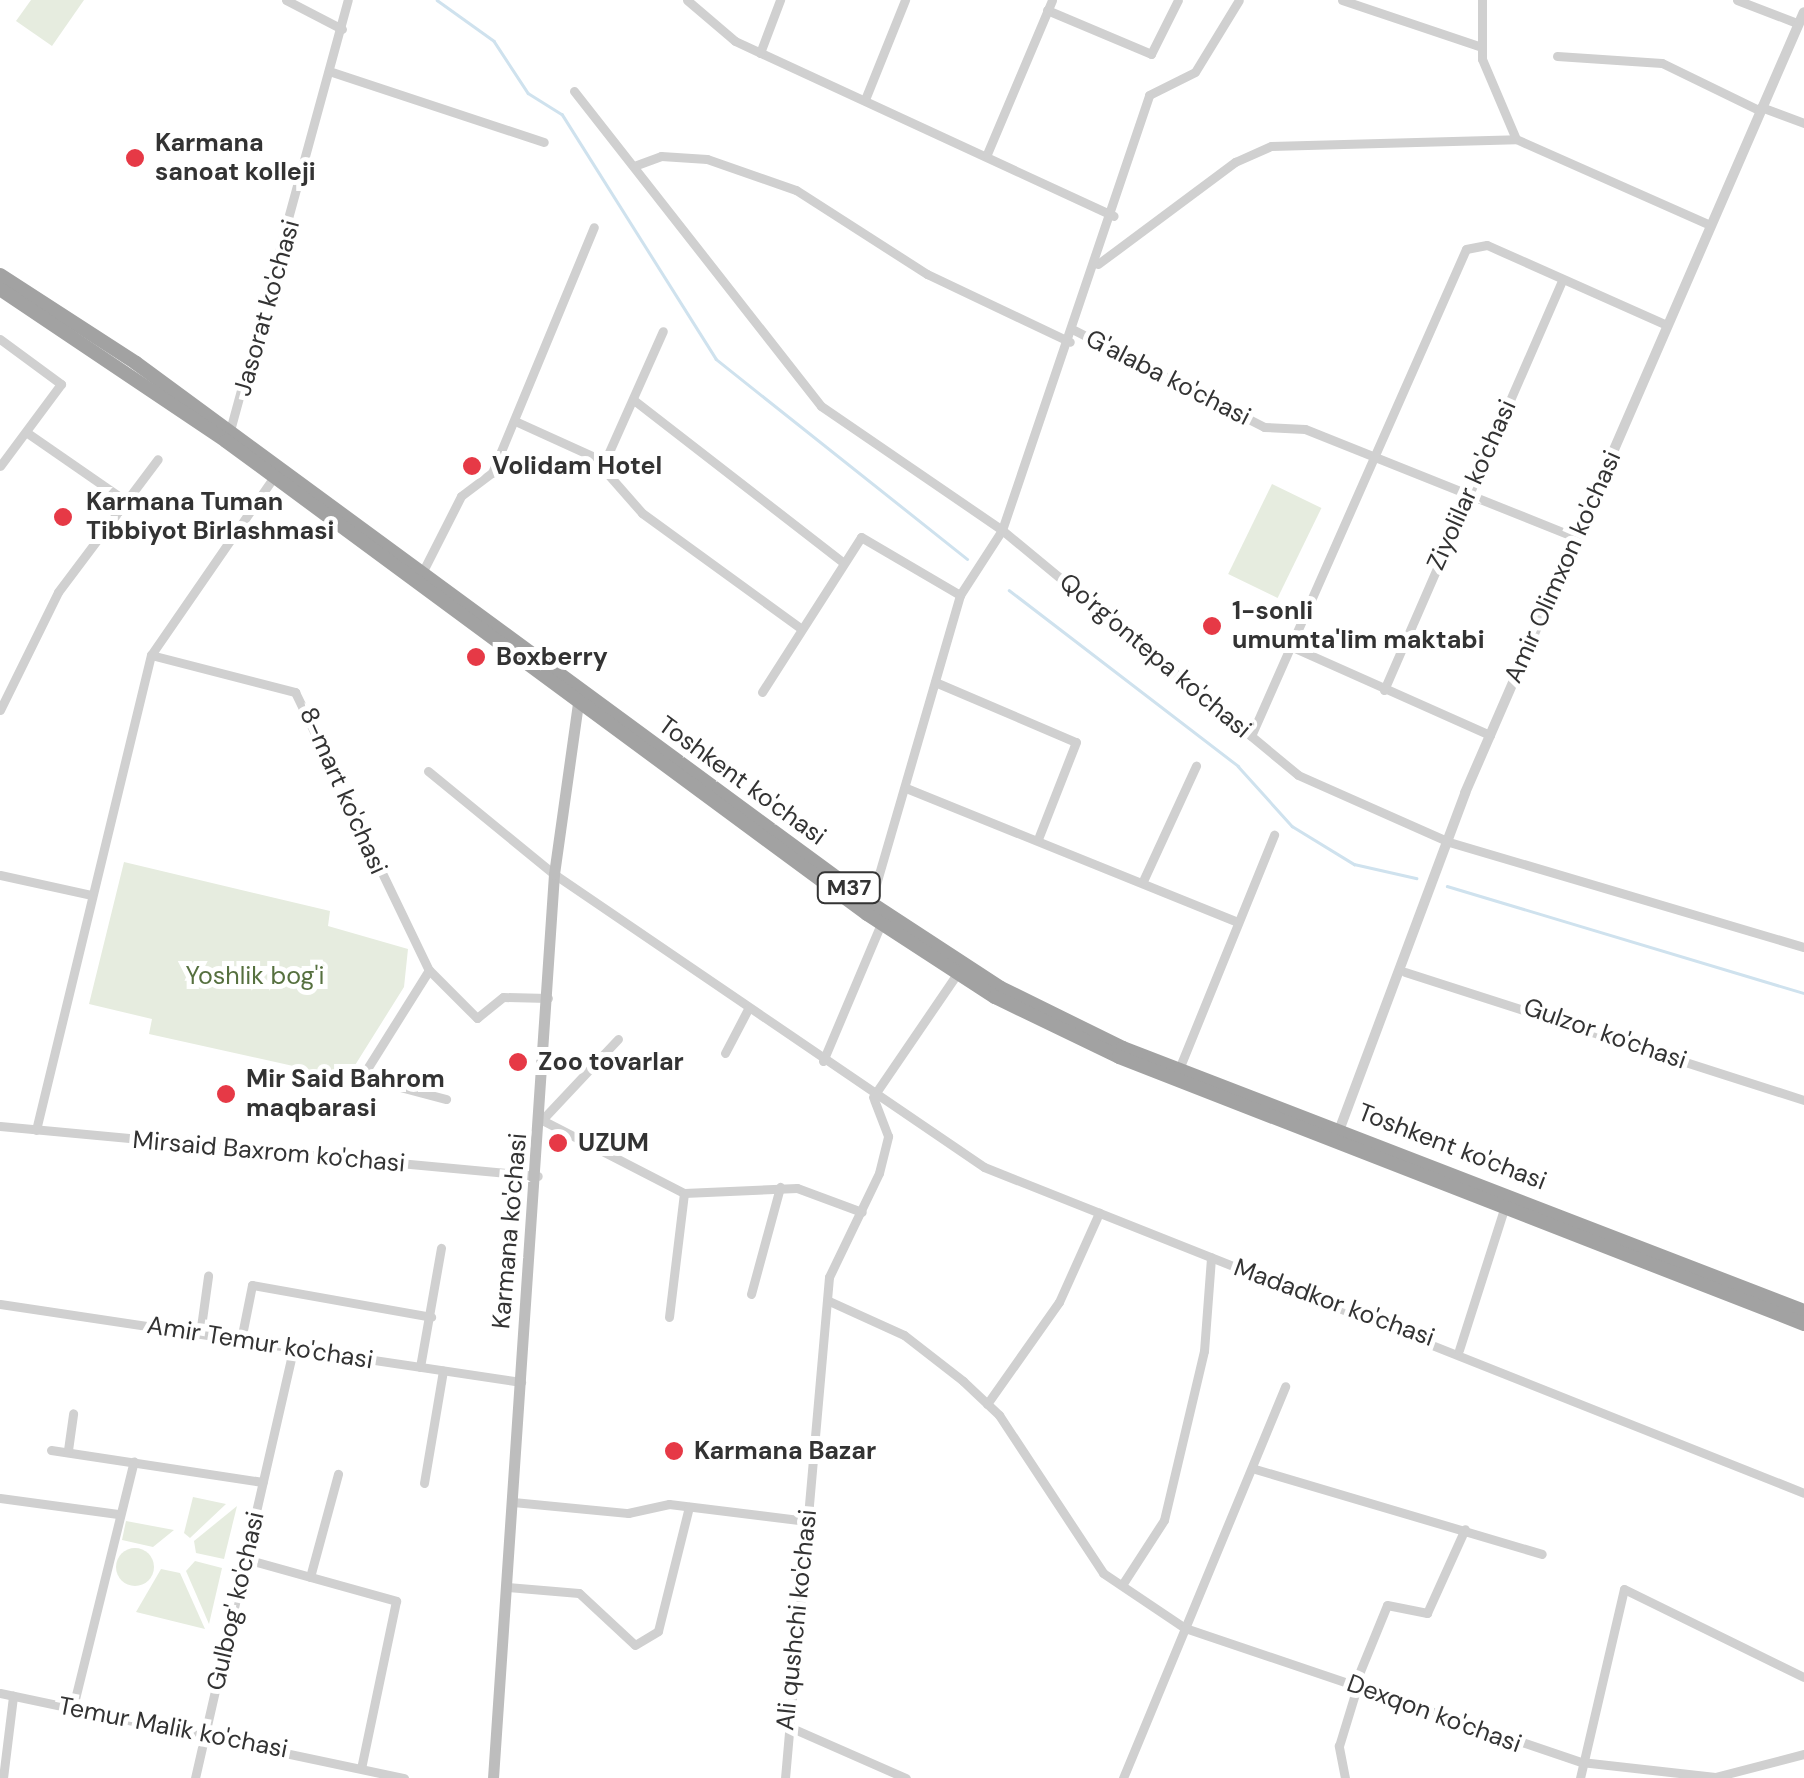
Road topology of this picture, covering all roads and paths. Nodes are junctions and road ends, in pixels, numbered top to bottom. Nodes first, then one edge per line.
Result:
1 (286, 0) edge
2 (348, 0) edge
3 (686, 0) edge
4 (780, 0) edge
5 (905, 0) edge
6 (1178, 0) edge
7 (1239, 0) edge
8 (1342, 0) edge
9 (1482, 0) edge
10 (1737, 0) edge
11 (1050, 5) edge
12 (1804, 12) edge
13 (1797, 23) junction
14 (342, 28) junction
15 (1479, 46) junction
16 (760, 54) junction
17 (1557, 56) dead end
18 (332, 72) junction
19 (574, 91) dead end
20 (866, 97) junction
21 (1760, 108) junction
22 (1804, 122) edge
23 (1516, 139) junction
24 (544, 142) dead end
25 (987, 154) junction
26 (634, 166) junction
27 (1114, 216) junction
28 (1710, 225) junction
29 (594, 227) dead end
30 (1098, 264) junction
31 (0, 275) edge
32 (1562, 281) junction
33 (0, 289) edge
34 (1667, 325) junction
35 (1074, 330) junction
36 (663, 331) dead end
37 (0, 339) edge
38 (1070, 342) junction
39 (634, 401) junction
40 (515, 421) junction
41 (26, 432) junction
42 (228, 436) junction
43 (1376, 457) junction
44 (158, 460) dead end
45 (0, 466) edge
46 (602, 470) junction
47 (277, 471) junction
48 (1468, 491) junction
49 (127, 502) junction
50 (1002, 530) junction
51 (1577, 538) junction
52 (841, 560) junction
53 (422, 572) junction
54 (960, 595) junction
55 (800, 628) junction
56 (1290, 646) junction
57 (152, 655) junction
58 (935, 682) junction
59 (1384, 690) junction
60 (762, 692) dead end
61 (578, 696) junction
62 (0, 710) edge
63 (1251, 736) junction
64 (1490, 736) junction
65 (1196, 766) dead end
66 (428, 771) dead end
67 (906, 788) junction
68 (1274, 835) dead end
69 (1038, 840) junction
70 (1449, 842) junction
71 (554, 874) junction
72 (0, 875) edge
73 (1144, 881) junction
74 (91, 895) junction
75 (869, 909) junction
76 (1236, 922) junction
77 (881, 924) junction
78 (1804, 947) edge
79 (429, 970) junction
80 (959, 970) junction
81 (1405, 972) junction
82 (548, 998) junction
83 (748, 1009) junction
84 (618, 1039) dead end
85 (725, 1054) dead end
86 (823, 1062) junction
87 (1180, 1069) junction
88 (873, 1097) junction
89 (446, 1098) dead end
90 (1804, 1100) edge
91 (542, 1120) junction
92 (0, 1126) edge
93 (36, 1130) junction
94 (1338, 1134) junction
95 (538, 1176) junction
96 (780, 1188) junction
97 (684, 1193) junction
98 (1506, 1204) junction
99 (862, 1212) junction
100 (1099, 1212) junction
101 (442, 1248) dead end
102 (1210, 1257) junction
103 (208, 1276) dead end
104 (751, 1294) dead end
105 (829, 1301) junction
106 (0, 1304) edge
107 (1804, 1311) edge
108 (431, 1317) junction
109 (669, 1317) dead end
110 (1804, 1324) edge
111 (200, 1334) junction
112 (241, 1340) junction
113 (293, 1349) junction
114 (1460, 1350) junction
115 (420, 1368) junction
116 (443, 1371) junction
117 (521, 1382) junction
118 (1285, 1386) dead end
119 (987, 1404) junction
120 (73, 1413) dead end
121 (52, 1450) dead end
122 (68, 1450) junction
123 (134, 1462) junction
124 (1255, 1470) junction
125 (338, 1474) dead end
126 (263, 1482) junction
127 (424, 1484) dead end
128 (1804, 1492) edge
129 (0, 1498) edge
130 (513, 1502) junction
131 (689, 1507) junction
132 (118, 1514) junction
133 (807, 1521) junction
134 (1465, 1529) junction
135 (1542, 1554) dead end
136 (246, 1559) junction
137 (310, 1577) junction
138 (507, 1586) junction
139 (1122, 1586) junction
140 (1185, 1628) junction
141 (1804, 1676) edge
142 (1356, 1686) junction
143 (0, 1693) edge
144 (13, 1696) junction
145 (73, 1707) junction
146 (785, 1725) junction
147 (206, 1732) junction
148 (1804, 1754) edge
149 (1582, 1762) junction
150 (361, 1768) junction
151 (3, 1778) edge
152 (195, 1778) edge
153 (404, 1778) edge
154 (493, 1778) edge
155 (785, 1778) edge
156 (906, 1778) edge
157 (1123, 1778) edge
158 (1345, 1778) edge
159 (1580, 1778) edge

1 - 14 street
2 - 14 street, Jasorat ko'chasi
3 - 16 street
4 - 16 street
5 - 20 street
6 - 11 street
7 - 27 street
8 - 15 street
9 - 15 street
10 - 13 street
11 - 25 street
12 - 13 street, Amir Olimxon ko'chasi
13 - 21 street, Amir Olimxon ko'chasi
14 - 18 street, Jasorat ko'chasi
15 - 23 street
16 - 20 street
17 - 21 street
18 - 24 street
18 - 42 street, Jasorat ko'chasi
19 - 26 street, Qo'rg'ontepa ko'chasi
20 - 25 street
21 - 22 street
21 - 28 street, Amir Olimxon ko'chasi
23 - 28 street
23 - 30 street
25 - 27 street
26 - 38 street
26 - 50 street, Qo'rg'ontepa ko'chasi
27 - 30 street
28 - 34 street, Amir Olimxon ko'chasi
29 - 40 street
30 - 35 street
31 - 42 highway, Toshkent ko'chasi / M37
32 - 34 street
32 - 43 street
32 - 48 street, Ziyolilar ko'chasi
33 - 42 highway, Toshkent ko'chasi / M37
34 - 51 street, Amir Olimxon ko'chasi
35 - 38 street
35 - 43 street, G'alaba ko'chasi
36 - 39 street
37 - 41 street
38 - 50 street
39 - 46 street
39 - 52 street
40 - 46 street
40 - 53 street
41 - 45 street
41 - 49 street
42 - 47 highway, Toshkent ko'chasi / M37
43 - 48 street, G'alaba ko'chasi
43 - 56 street
44 - 49 street
46 - 55 street
47 - 53 highway, Toshkent ko'chasi / M37
47 - 57 street
47 - 61 highway, Toshkent ko'chasi / M37
48 - 51 street, G'alaba ko'chasi
48 - 59 street, Ziyolilar ko'chasi
49 - 62 street
50 - 54 street
50 - 63 street, Qo'rg'ontepa ko'chasi
51 - 64 street, Amir Olimxon ko'chasi
52 - 54 street
52 - 55 street
53 - 61 highway, Toshkent ko'chasi / M37
54 - 58 street
55 - 60 street
56 - 59 street
56 - 63 street
57 - 74 street
57 - 79 street, 8-mart ko'chasi
58 - 67 street
58 - 69 street
59 - 64 street
61 - 71 main road, Karmana ko'chasi
61 - 75 highway, Toshkent ko'chasi / M37
63 - 70 street, Qo'rg'ontepa ko'chasi
64 - 70 street, Amir Olimxon ko'chasi
65 - 73 street
66 - 71 street, Madadkor ko'chasi
67 - 69 street
67 - 75 street
68 - 76 street
69 - 73 street
70 - 78 street, Qo'rg'ontepa ko'chasi
70 - 81 street, Amir Olimxon ko'chasi
71 - 82 main road, Karmana ko'chasi
71 - 83 street, Madadkor ko'chasi
72 - 74 street
73 - 76 street
74 - 93 street
75 - 77 highway, Toshkent ko'chasi / M37
75 - 80 highway, Toshkent ko'chasi / M37
76 - 87 street
77 - 80 highway, Toshkent ko'chasi / M37
77 - 86 street
79 - 82 street, 8-mart ko'chasi
79 - 89 street
80 - 87 highway, Toshkent ko'chasi / M37
80 - 88 street
80 - 94 highway, Toshkent ko'chasi / M37
81 - 90 street, Gulzor ko'chasi
81 - 94 street, Amir Olimxon ko'chasi
82 - 91 main road, Karmana ko'chasi
83 - 85 street
83 - 86 street, Madadkor ko'chasi
84 - 91 street
86 - 88 street, Madadkor ko'chasi
87 - 94 highway, Toshkent ko'chasi / M37
88 - 99 street, Ali qushchi ko'chasi
88 - 100 street, Madadkor ko'chasi
91 - 95 main road, Karmana ko'chasi
91 - 97 street
92 - 93 street, Mirsaid Baxrom ko'chasi
93 - 95 street, Mirsaid Baxrom ko'chasi
94 - 98 highway, Toshkent ko'chasi / M37
94 - 107 highway, Toshkent ko'chasi / M37
95 - 117 main road, Karmana ko'chasi
96 - 97 street
96 - 99 street
96 - 104 street
97 - 109 street
98 - 110 highway, Toshkent ko'chasi / M37
98 - 114 street
99 - 105 street, Ali qushchi ko'chasi
100 - 102 street, Madadkor ko'chasi
100 - 119 street
101 - 108 street
102 - 114 street, Madadkor ko'chasi
102 - 139 street
103 - 111 street
105 - 119 street, Dexqon ko'chasi
105 - 133 street, Ali qushchi ko'chasi
106 - 111 street, Amir Temur ko'chasi
108 - 112 street
108 - 115 street
111 - 112 street, Amir Temur ko'chasi
112 - 113 street, Amir Temur ko'chasi
113 - 115 street, Amir Temur ko'chasi
113 - 126 street, Gulbog' ko'chasi
114 - 128 street, Madadkor ko'chasi
115 - 116 street, Amir Temur ko'chasi
116 - 117 street, Amir Temur ko'chasi
116 - 127 street
117 - 130 main road, Karmana ko'chasi
118 - 124 street
119 - 139 street, Dexqon ko'chasi
120 - 122 street
121 - 122 street, Gulbog' ko'chasi
122 - 123 street, Gulbog' ko'chasi
123 - 126 street, Gulbog' ko'chasi
123 - 132 street
124 - 134 street
124 - 140 street
125 - 137 street
126 - 136 street, Gulbog' ko'chasi
129 - 132 street
130 - 131 street
130 - 138 main road, Karmana ko'chasi
131 - 133 street
131 - 138 street
132 - 145 street
133 - 146 street, Ali qushchi ko'chasi
134 - 135 street
134 - 142 street
136 - 137 street
136 - 147 street, Gulbog' ko'chasi
137 - 150 street
138 - 154 main road, Karmana ko'chasi
139 - 140 street, Dexqon ko'chasi
140 - 142 street, Dexqon ko'chasi
140 - 157 street
141 - 149 street
142 - 149 street, Dexqon ko'chasi
142 - 158 street
143 - 144 street, Temur Malik ko'chasi
144 - 145 street, Temur Malik ko'chasi
144 - 151 street
145 - 147 street, Temur Malik ko'chasi
146 - 155 street, Ali qushchi ko'chasi
146 - 156 street
147 - 150 street, Temur Malik ko'chasi
147 - 152 street, Gulbog' ko'chasi
148 - 149 street, Dexqon ko'chasi
149 - 159 street
150 - 153 street, Temur Malik ko'chasi

